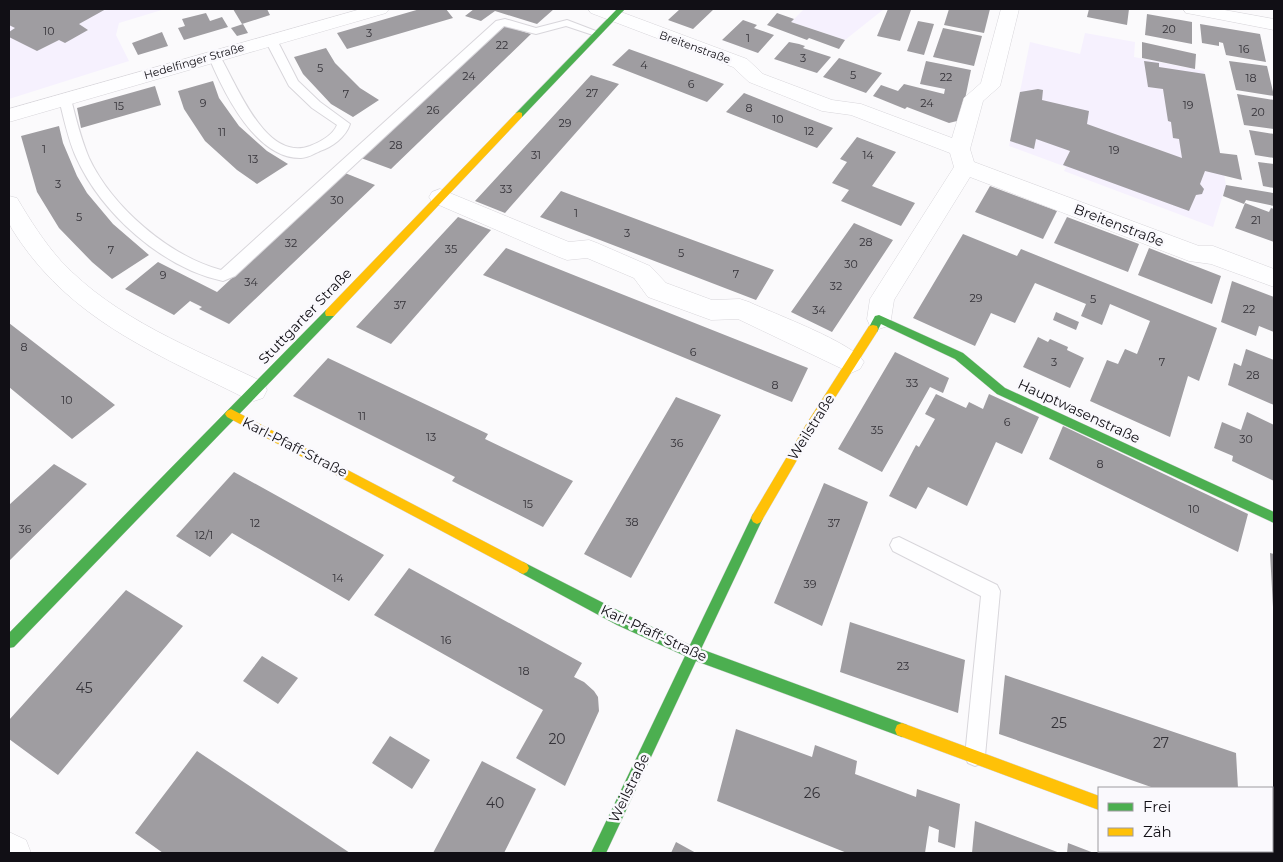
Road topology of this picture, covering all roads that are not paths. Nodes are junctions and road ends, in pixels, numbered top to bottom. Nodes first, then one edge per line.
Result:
1 (380, 9) edge
2 (1010, 9) edge
3 (1192, 9) edge
4 (611, 11) edge
5 (1274, 24) edge
6 (596, 33) junction
7 (271, 40) junction
8 (214, 55) junction
9 (65, 99) junction
10 (9, 116) edge
11 (962, 158) junction
12 (440, 197) junction
13 (9, 204) edge
14 (1274, 278) edge
15 (878, 319) junction
16 (851, 362) junction
17 (254, 390) junction
18 (231, 414) junction
19 (1274, 518) edge
20 (900, 545) dead end
21 (9, 642) edge
22 (693, 653) junction
23 (975, 756) junction
24 (1098, 803) edge
25 (9, 850) edge
26 (13, 853) edge
27 (598, 853) edge

1 - 7 street, Hedelfinger Straße
2 - 11 street, Weilstraße
3 - 5 street
4 - 6 street, Stuttgarter Straße
4 - 11 street, Breitenstraße
6 - 9 lane
6 - 12 street, Stuttgarter Straße
7 - 8 street, Hedelfinger Straße
7 - 8 lane
8 - 9 street, Hedelfinger Straße
9 - 10 street, Hedelfinger Straße
11 - 14 street, Breitenstraße
11 - 15 street, Weilstraße
12 - 16 street
12 - 17 street, Stuttgarter Straße
13 - 17 street
15 - 16 street, Weilstraße
15 - 19 street, Hauptwasenstraße
16 - 22 street, Weilstraße
17 - 18 street, Stuttgarter Straße
18 - 21 street, Stuttgarter Straße
18 - 22 street, Karl-Pfaff-Straße
20 - 23 lane
22 - 23 street, Karl-Pfaff-Straße
22 - 27 street, Weilstraße
23 - 24 street, Karl-Pfaff-Straße
25 - 26 street

